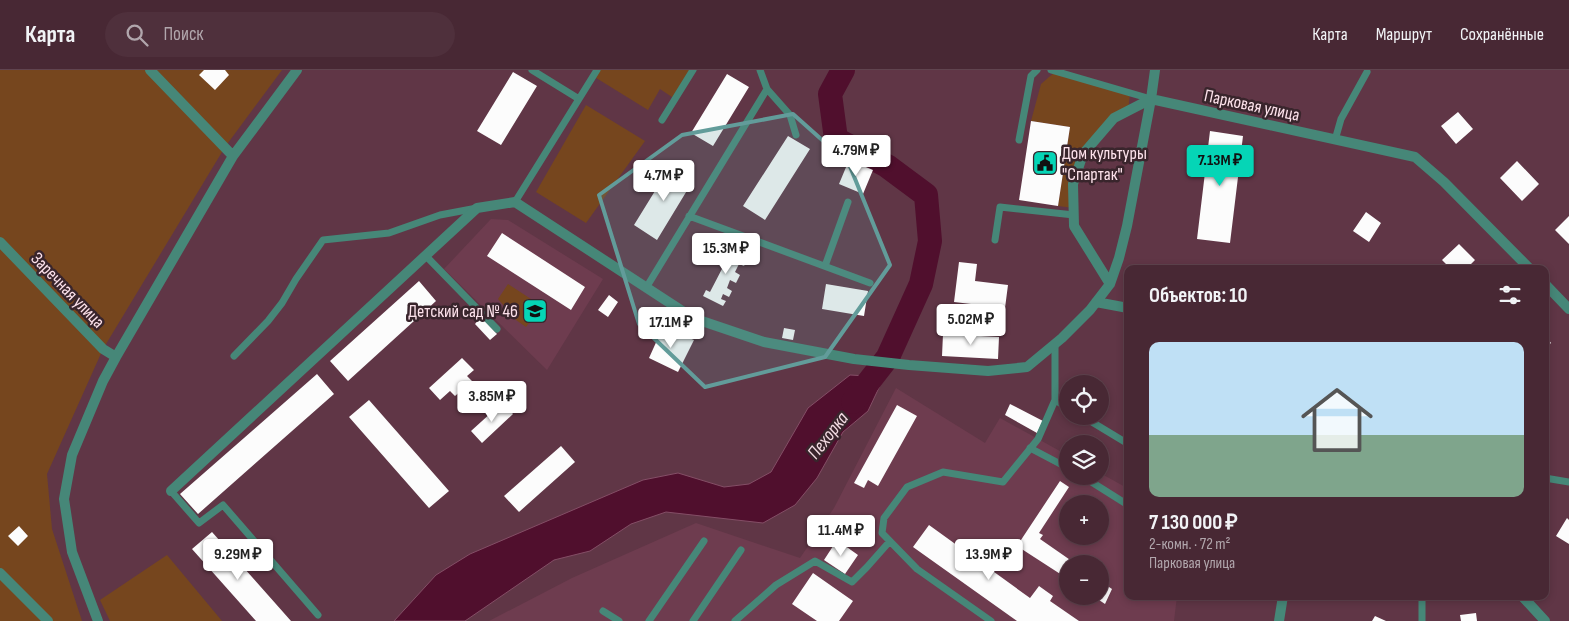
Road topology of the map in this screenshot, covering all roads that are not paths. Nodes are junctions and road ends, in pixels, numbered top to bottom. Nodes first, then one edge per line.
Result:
1 (150, 70) edge
2 (297, 70) edge
3 (532, 70) edge
4 (597, 70) edge
5 (693, 70) edge
6 (760, 70) edge
7 (1037, 70) edge
8 (1051, 70) edge
9 (1155, 70) edge
10 (1367, 72) dead end
11 (767, 89) junction
12 (1151, 99) junction
13 (579, 100) junction
14 (662, 120) dead end
15 (796, 135) dead end
16 (1019, 140) dead end
17 (1335, 140) junction
18 (233, 156) junction
19 (515, 202) junction
20 (848, 202) dead end
21 (477, 208) junction
22 (1074, 215) junction
23 (689, 216) junction
24 (996, 240) dead end
25 (0, 242) edge
26 (426, 256) junction
27 (1526, 265) edge
28 (825, 266) junction
29 (870, 283) dead end
30 (1110, 284) junction
31 (646, 288) junction
32 (1549, 288) edge
33 (1096, 302) junction
34 (1124, 307) edge
35 (1569, 309) edge
36 (498, 329) dead end
37 (1055, 344) junction
38 (234, 356) dead end
39 (116, 357) junction
40 (1055, 400) junction
41 (1059, 402) edge
42 (1097, 425) edge
43 (1124, 441) edge
44 (1030, 448) junction
45 (1059, 463) edge
46 (1549, 479) edge
47 (1569, 482) edge
48 (1097, 485) edge
49 (171, 491) joint
50 (1124, 502) edge
51 (704, 541) dead end
52 (890, 541) junction
53 (741, 550) dead end
54 (0, 574) edge
55 (1282, 600) edge
56 (1422, 600) edge
57 (1526, 600) edge
58 (603, 611) dead end
59 (318, 615) dead end
60 (48, 621) edge
61 (98, 621) edge
62 (619, 621) edge
63 (649, 621) edge
64 (693, 621) edge
65 (734, 621) edge
66 (991, 621) edge
67 (1279, 621) edge
68 (1422, 621) edge
69 (1545, 621) edge

1 - 18 street
2 - 18 street
3 - 13 lane
4 - 13 lane
5 - 14 lane
6 - 11 lane
7 - 16 lane
8 - 12 lane
9 - 12 street
10 - 17 lane
11 - 15 lane
11 - 23 lane
12 - 17 street, Парковая улица
12 - 22 street
12 - 30 street
13 - 19 lane
17 - 27 street, Парковая улица
18 - 39 street
19 - 21 street
19 - 31 street
20 - 28 lane
21 - 26 street
21 - 38 lane
22 - 24 lane
22 - 30 street
23 - 28 lane
23 - 31 lane
25 - 39 street, Заречная улица
26 - 36 lane
26 - 49 street
28 - 29 lane
30 - 33 street
31 - 37 street
32 - 35 street
33 - 34 street
33 - 37 street
37 - 40 lane
39 - 61 street
40 - 41 lane
40 - 44 lane
42 - 43 lane
44 - 45 lane
44 - 52 lane
46 - 47 lane
48 - 50 lane
49 - 59 lane
51 - 63 lane
52 - 65 lane
52 - 66 lane
53 - 64 lane
54 - 60 street
55 - 67 street
56 - 68 lane
57 - 69 street
58 - 62 lane

